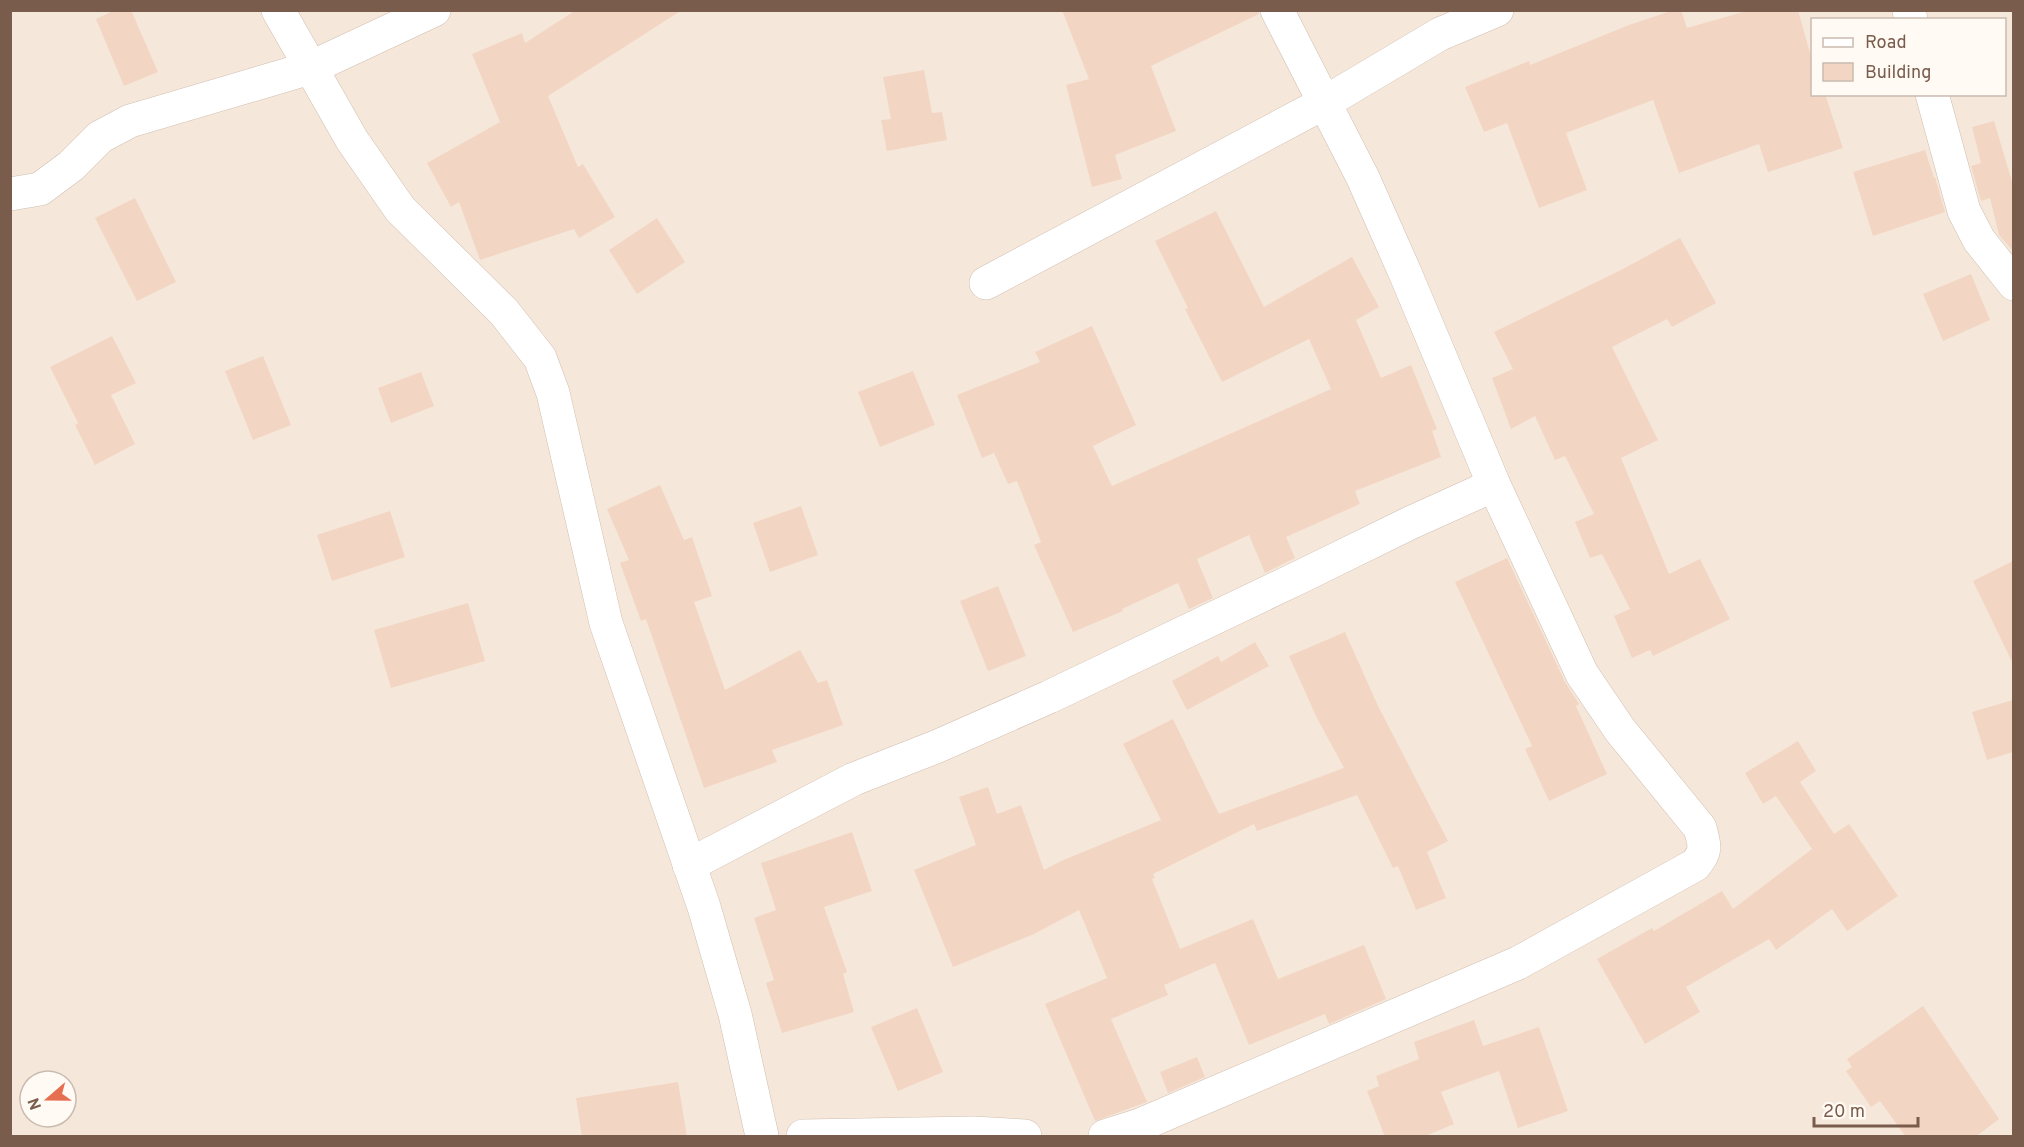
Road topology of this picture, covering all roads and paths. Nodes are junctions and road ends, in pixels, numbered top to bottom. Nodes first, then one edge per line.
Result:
1 (278, 10) edge
2 (434, 10) edge
3 (1277, 10) edge
4 (1497, 10) edge
5 (310, 68) junction
6 (1933, 96) edge
7 (1324, 103) junction
8 (10, 194) edge
9 (986, 283) dead end
10 (2013, 284) edge
11 (1494, 485) junction
12 (689, 865) junction
13 (762, 1137) edge
14 (803, 1137) edge
15 (1025, 1137) edge
16 (1105, 1137) edge

1 - 5 street
2 - 5 street
3 - 7 street
4 - 7 street
5 - 8 street
5 - 12 street
6 - 10 street
7 - 9 street
7 - 11 street
11 - 12 street
11 - 16 street
12 - 13 street
14 - 15 street

